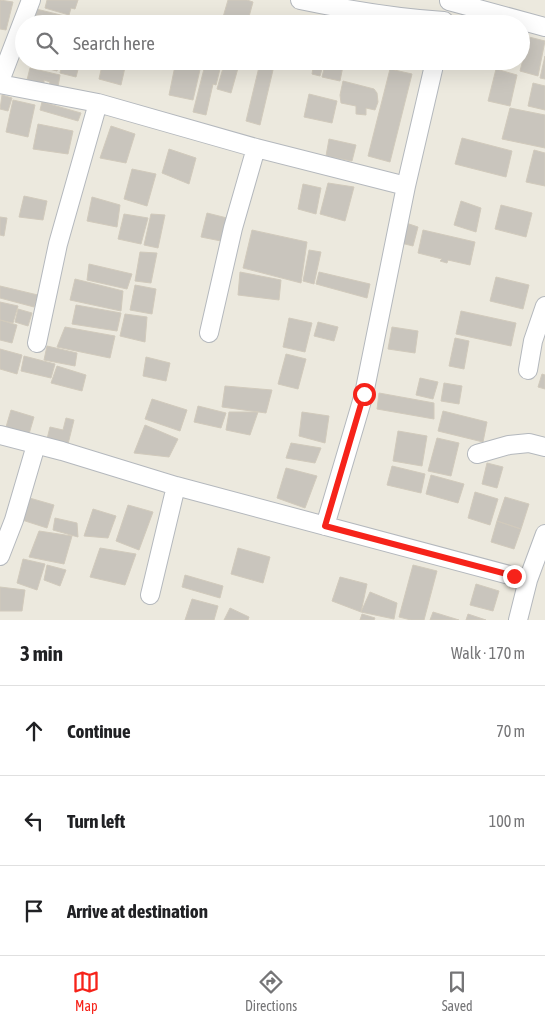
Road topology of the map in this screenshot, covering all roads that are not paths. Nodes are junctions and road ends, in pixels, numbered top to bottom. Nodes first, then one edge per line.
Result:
1 (31, 0) edge
2 (300, 0) edge
3 (449, 0) edge
4 (25, 15) edge
5 (384, 15) edge
6 (446, 15) edge
7 (502, 15) edge
8 (530, 23) edge
9 (545, 27) edge
10 (15, 42) edge
11 (433, 70) edge
12 (0, 82) edge
13 (98, 103) junction
14 (256, 148) junction
15 (406, 186) junction
16 (545, 306) edge
17 (209, 334) dead end
18 (37, 343) dead end
19 (528, 370) dead end
20 (0, 435) edge
21 (36, 445) junction
22 (545, 447) edge
23 (477, 454) dead end
24 (176, 486) junction
25 (325, 526) junction
26 (545, 534) edge
27 (0, 556) edge
28 (528, 580) junction
29 (150, 595) dead end
30 (518, 620) edge

1 - 4 street
2 - 5 street
3 - 6 street
3 - 7 street
8 - 9 street
10 - 12 street
11 - 15 street
12 - 13 street
13 - 14 street
13 - 18 street
14 - 15 street
14 - 17 street
15 - 25 street
16 - 19 street
20 - 21 street
21 - 24 street
21 - 27 street
22 - 23 street
24 - 25 street
24 - 29 street
25 - 28 street
26 - 28 street
28 - 30 street

